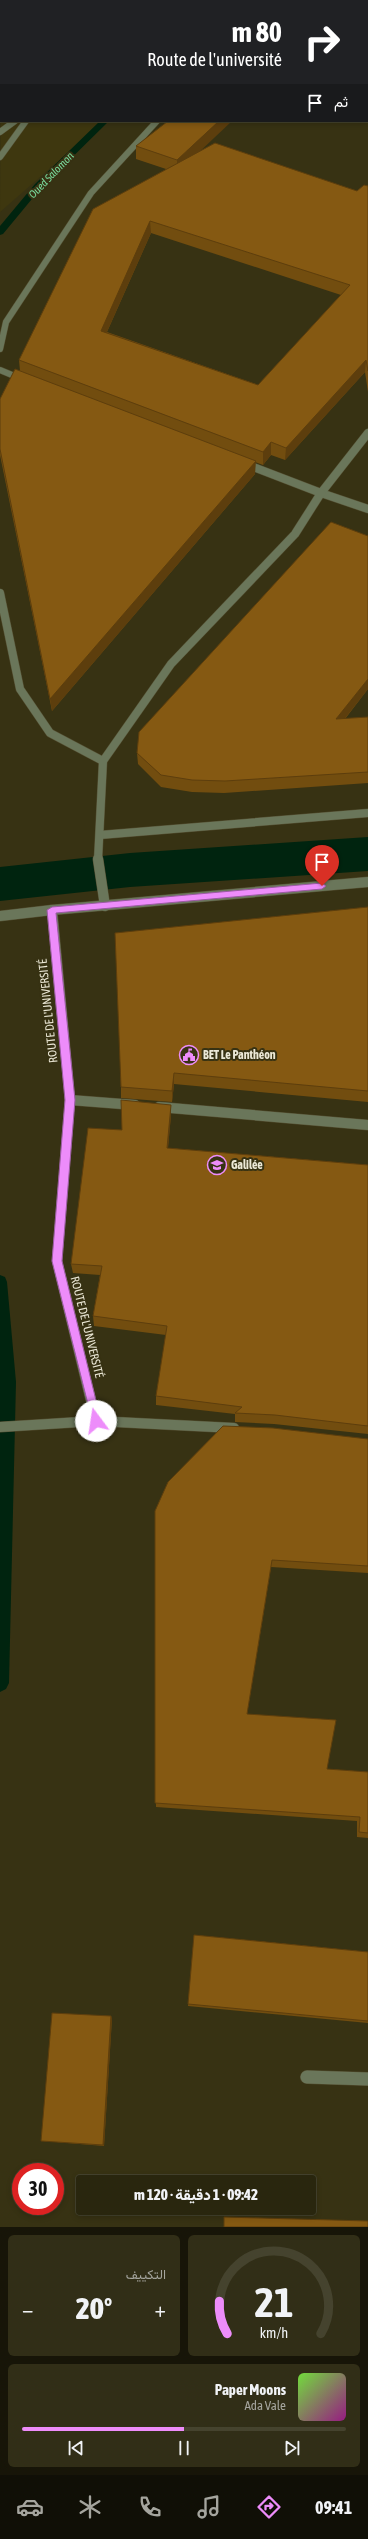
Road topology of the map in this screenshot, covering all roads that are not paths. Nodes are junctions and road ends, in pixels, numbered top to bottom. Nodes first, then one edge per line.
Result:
1 (14, 122) edge
2 (25, 122) edge
3 (155, 122) edge
4 (0, 132) edge
5 (0, 157) edge
6 (0, 349) edge
7 (0, 370) edge
8 (30, 382) edge
9 (368, 433) edge
10 (231, 459) edge
11 (321, 493) junction
12 (368, 509) edge
13 (0, 593) edge
14 (103, 761) junction
15 (368, 813) edge
16 (100, 835) junction
17 (368, 882) edge
18 (104, 902) junction
19 (52, 910) junction
20 (0, 916) edge
21 (70, 1100) junction
22 (368, 1125) edge
23 (96, 1421) junction
24 (0, 1427) edge
25 (242, 1428) edge
26 (307, 2077) dead end
27 (368, 2079) edge

1 - 4 street
2 - 5 street
3 - 6 street
7 - 8 street
9 - 11 street
10 - 11 street
11 - 12 street
11 - 14 street
13 - 14 street
14 - 16 street
15 - 16 street
16 - 18 street
17 - 18 street
18 - 19 street
19 - 20 street
19 - 21 street, ROUTE DE L'UNIVERSITÉ
21 - 22 street
21 - 23 street, ROUTE DE L'UNIVERSITÉ
23 - 24 street
23 - 25 street
26 - 27 street

